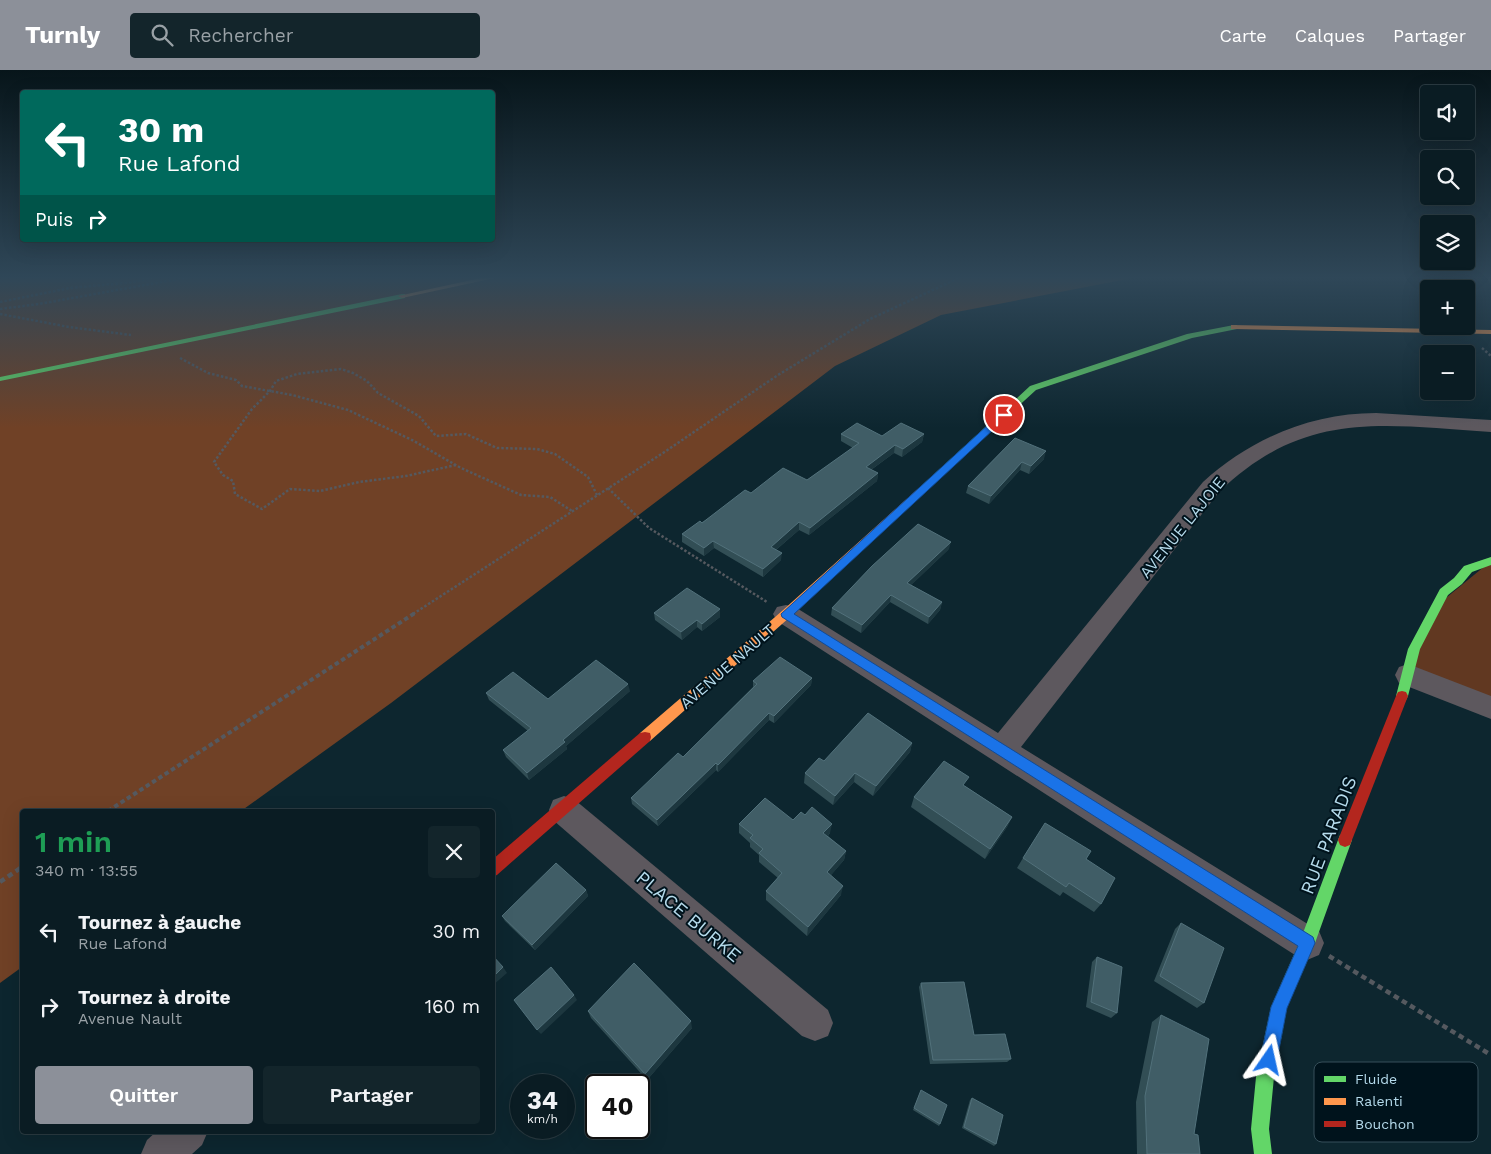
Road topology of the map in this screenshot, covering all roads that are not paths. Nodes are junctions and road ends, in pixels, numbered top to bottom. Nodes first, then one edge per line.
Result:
1 (255, 327) edge
2 (1491, 332) edge
3 (0, 379) edge
4 (1491, 426) edge
5 (1491, 561) edge
6 (786, 614) junction
7 (1408, 674) junction
8 (1491, 708) edge
9 (1002, 750) junction
10 (564, 810) junction
11 (495, 868) edge
12 (1307, 943) junction
13 (814, 1023) dead end
14 (184, 1134) edge
15 (161, 1154) edge
16 (1263, 1154) edge

1 - 3 main road
2 - 6 main road, AVENUE NAULT
4 - 9 street, AVENUE LAJOIE
5 - 7 main road, RUE PARADIS
6 - 9 street
6 - 10 main road, AVENUE NAULT
7 - 8 street
7 - 12 main road, RUE PARADIS
9 - 12 street
10 - 11 main road, AVENUE NAULT
10 - 13 street, PLACE BURKE
12 - 16 main road, RUE PARADIS
14 - 15 street

